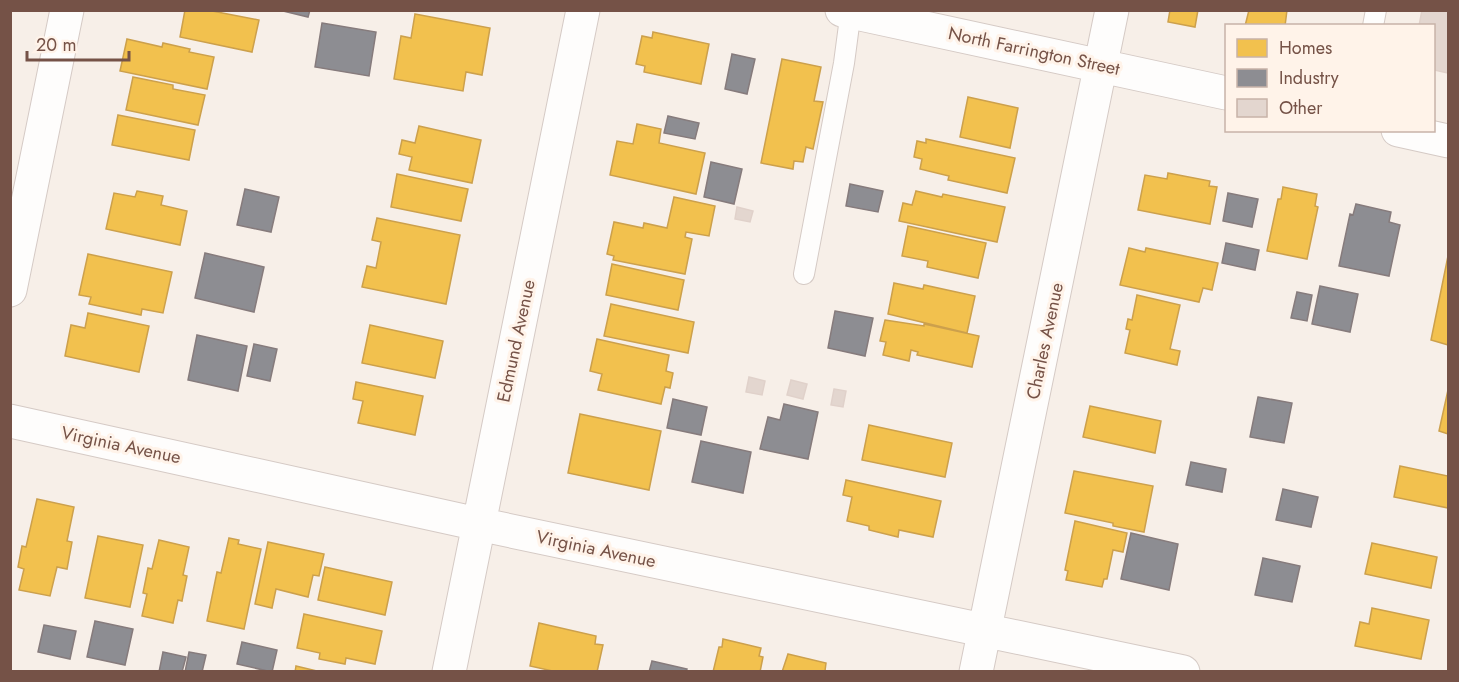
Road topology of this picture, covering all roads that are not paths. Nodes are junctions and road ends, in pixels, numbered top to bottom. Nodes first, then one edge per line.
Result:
1 (67, 10) edge
2 (583, 10) edge
3 (1112, 10) edge
4 (848, 11) edge
5 (1101, 66) junction
6 (1225, 93) edge
7 (1407, 132) edge
8 (1449, 141) edge
9 (804, 274) dead end
10 (10, 290) edge
11 (10, 421) edge
12 (478, 524) junction
13 (984, 630) junction
14 (449, 672) edge
15 (976, 672) edge
16 (1183, 672) edge

1 - 10 street
2 - 12 street, Edmund Avenue
3 - 5 street, Charles Avenue
4 - 5 street, North Farrington Street
4 - 9 lane
5 - 6 street, North Farrington Street
5 - 13 street, Charles Avenue
7 - 8 street
11 - 12 street, Virginia Avenue
12 - 13 street, Virginia Avenue
12 - 14 street, Edmund Avenue
13 - 15 street, Charles Avenue
13 - 16 street, Virginia Avenue

